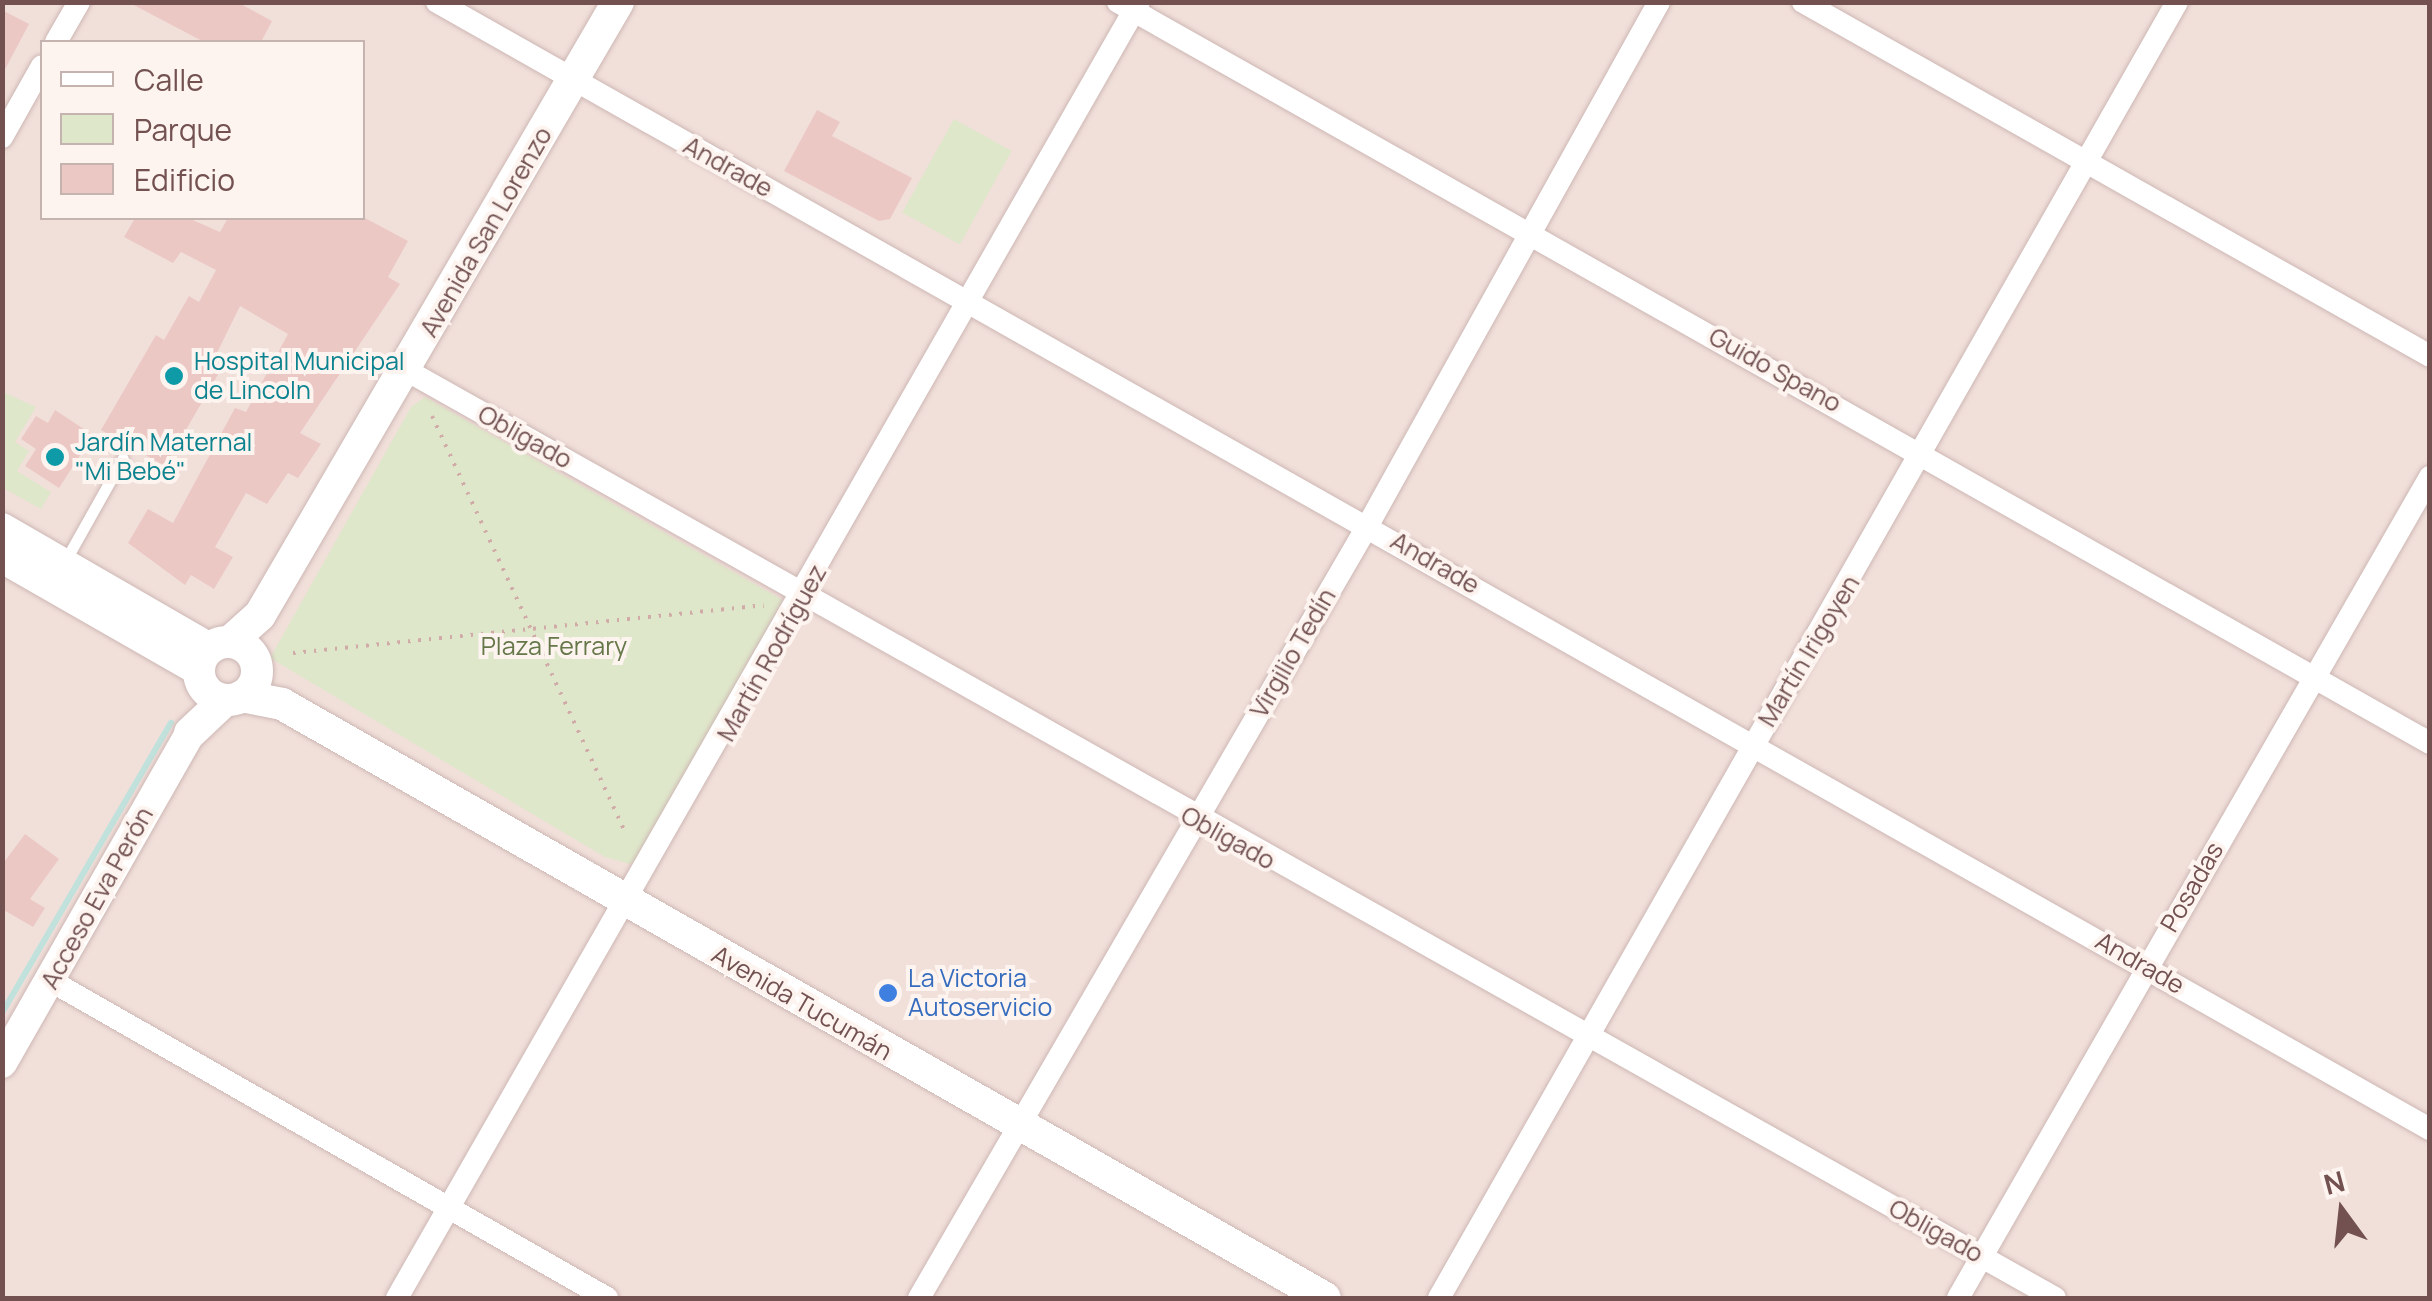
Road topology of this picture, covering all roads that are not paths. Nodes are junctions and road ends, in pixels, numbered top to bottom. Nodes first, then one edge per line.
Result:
1 (79, 2) edge
2 (437, 2) edge
3 (618, 2) edge
4 (1659, 2) edge
5 (1803, 2) edge
6 (2177, 2) edge
7 (1130, 6) edge
8 (57, 40) edge
9 (40, 70) edge
10 (575, 80) junction
11 (2, 137) edge
12 (2088, 161) junction
13 (1528, 232) junction
14 (964, 300) junction
15 (2430, 356) edge
16 (406, 370) junction
17 (1926, 455) junction
18 (123, 458) dead end
19 (2430, 476) edge
20 (1368, 524) junction
21 (2, 528) edge
22 (2, 558) edge
23 (64, 563) junction
24 (806, 595) junction
25 (227, 671) junction
26 (2313, 679) junction
27 (190, 733) joint
28 (2430, 743) edge
29 (1754, 744) junction
30 (1194, 820) junction
31 (628, 904) junction
32 (2146, 966) junction
33 (51, 981) junction
34 (1588, 1036) junction
35 (2, 1063) edge
36 (1016, 1124) junction
37 (2430, 1129) edge
38 (448, 1212) junction
39 (1982, 1257) junction
40 (398, 1298) edge
41 (607, 1298) edge
42 (918, 1298) edge
43 (1324, 1298) edge
44 (1439, 1298) edge
45 (1958, 1298) edge
46 (2055, 1298) edge

1 - 8 street
2 - 10 street, Andrade
3 - 10 main road, Avenida San Lorenzo
4 - 13 street, Virgilio Tedín
5 - 12 street
6 - 12 street, Martín Irigoyen
7 - 13 street, Guido Spano
7 - 14 street, Martín Rodríguez
9 - 11 street
10 - 14 street, Andrade
10 - 16 main road, Avenida San Lorenzo
12 - 15 street
12 - 17 street, Martín Irigoyen
13 - 17 street, Guido Spano
13 - 20 street, Virgilio Tedín
14 - 20 street, Andrade
14 - 24 street, Martín Rodríguez
16 - 24 street, Obligado
16 - 25 main road, Avenida San Lorenzo
17 - 26 street, Guido Spano
17 - 29 street, Martín Irigoyen
18 - 23 lane
19 - 26 street, Posadas
20 - 29 street, Andrade
20 - 30 street, Virgilio Tedín
21 - 23 street
22 - 25 street
23 - 25 street
24 - 30 street, Obligado
24 - 31 street, Martín Rodríguez
25 - 27 main road, Acceso Eva Perón
25 - 31 main road, Avenida Tucumán
26 - 28 street, Guido Spano
26 - 32 street, Posadas
27 - 33 street, Acceso Eva Perón
29 - 32 street, Andrade
29 - 34 street, Martín Irigoyen
30 - 34 street, Obligado
30 - 36 street, Virgilio Tedín
31 - 36 main road, Avenida Tucumán
31 - 38 street, Martín Rodríguez
32 - 37 street, Andrade
32 - 39 street, Posadas
33 - 35 street, Acceso Eva Perón
33 - 38 street
34 - 39 street, Obligado
34 - 44 street, Martín Irigoyen
36 - 42 street, Virgilio Tedín
36 - 43 main road, Avenida Tucumán
38 - 40 street, Martín Rodríguez
38 - 41 street
39 - 45 street, Posadas
39 - 46 street, Obligado

